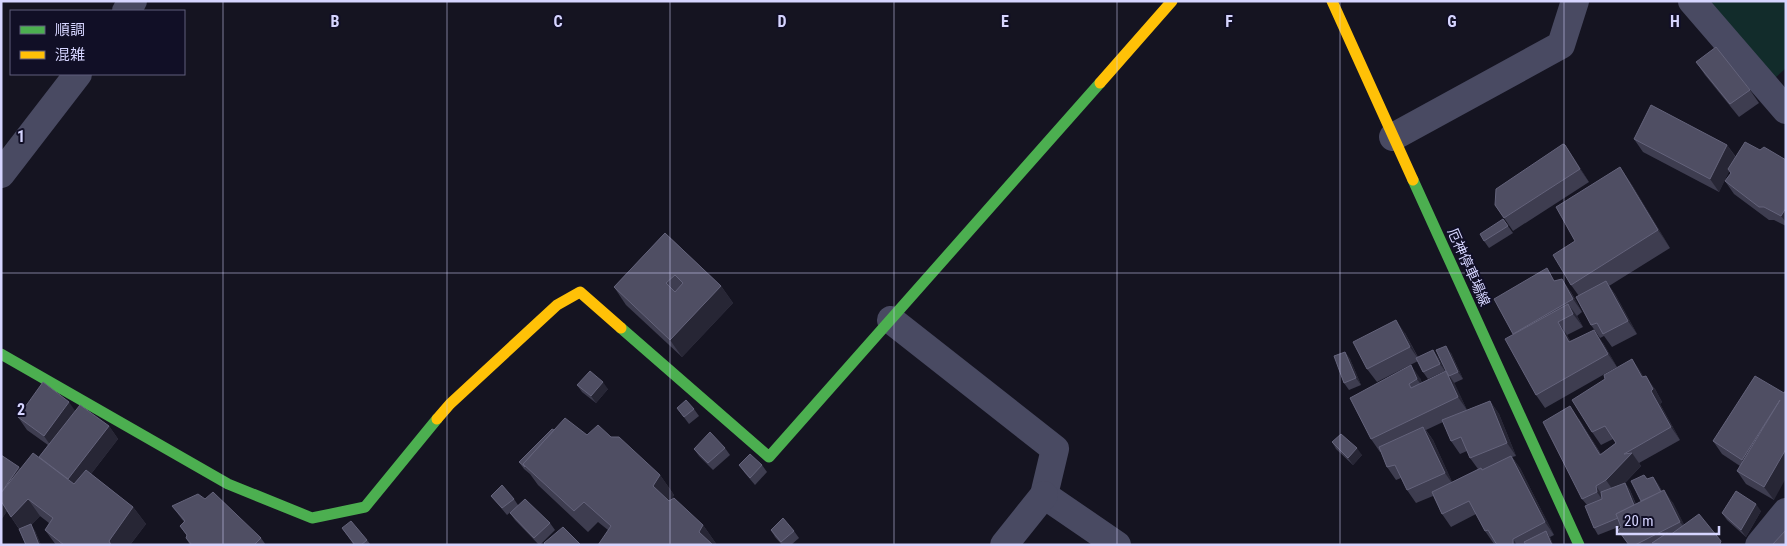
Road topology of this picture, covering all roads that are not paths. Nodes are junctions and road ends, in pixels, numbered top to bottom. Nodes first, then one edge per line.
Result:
1 (1172, 1) edge
2 (1332, 1) edge
3 (1574, 1) edge
4 (1692, 1) edge
5 (77, 75) edge
6 (1786, 110) edge
7 (1393, 137) junction
8 (1, 174) edge
9 (891, 320) junction
10 (1, 354) edge
11 (1044, 494) junction
12 (1786, 512) edge
13 (1004, 545) edge
14 (1117, 545) edge
15 (1579, 545) edge
16 (1759, 545) edge

1 - 9 street
2 - 7 street, 厄神停車場線
3 - 7 street
4 - 6 street
5 - 8 street
7 - 15 street, 厄神停車場線
9 - 10 street
9 - 11 street
11 - 13 street
11 - 14 street
12 - 16 street

